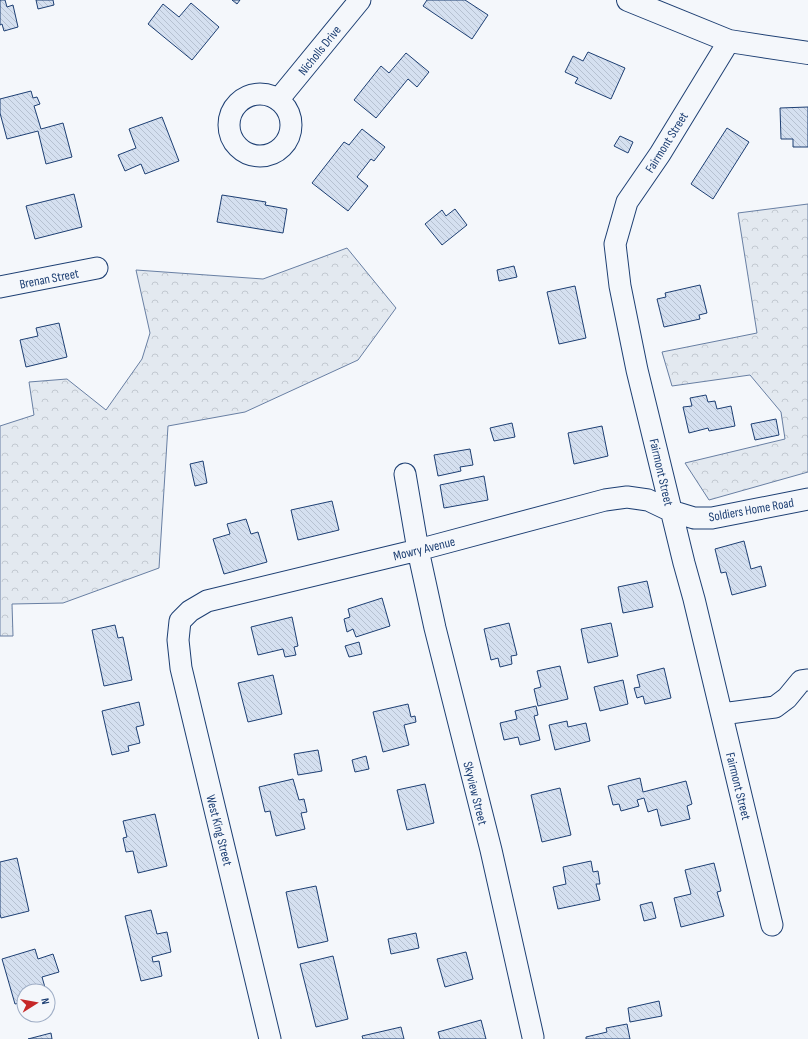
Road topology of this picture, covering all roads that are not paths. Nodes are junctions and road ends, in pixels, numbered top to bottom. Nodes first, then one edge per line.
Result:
1 (360, 0) edge
2 (628, 0) edge
3 (728, 41) junction
4 (808, 53) edge
5 (278, 100) dead end
6 (97, 268) dead end
7 (0, 287) edge
8 (405, 474) dead end
9 (808, 499) edge
10 (671, 511) junction
11 (418, 550) junction
12 (181, 620) joint
13 (808, 680) edge
14 (722, 714) junction
15 (772, 925) dead end
16 (533, 1037) dead end
17 (270, 1039) edge

1 - 5 street, Nicholls Drive
2 - 3 main road
3 - 4 main road
3 - 10 street, Fairmont Street
6 - 7 street, Brenan Street
8 - 11 street, Skyview Street
9 - 10 street, Soldiers Home Road
10 - 11 street, Mowry Avenue
10 - 14 street, Fairmont Street
11 - 12 street, Mowry Avenue
11 - 16 street, Skyview Street
12 - 17 street, West King Street
13 - 14 street
14 - 15 street, Fairmont Street

